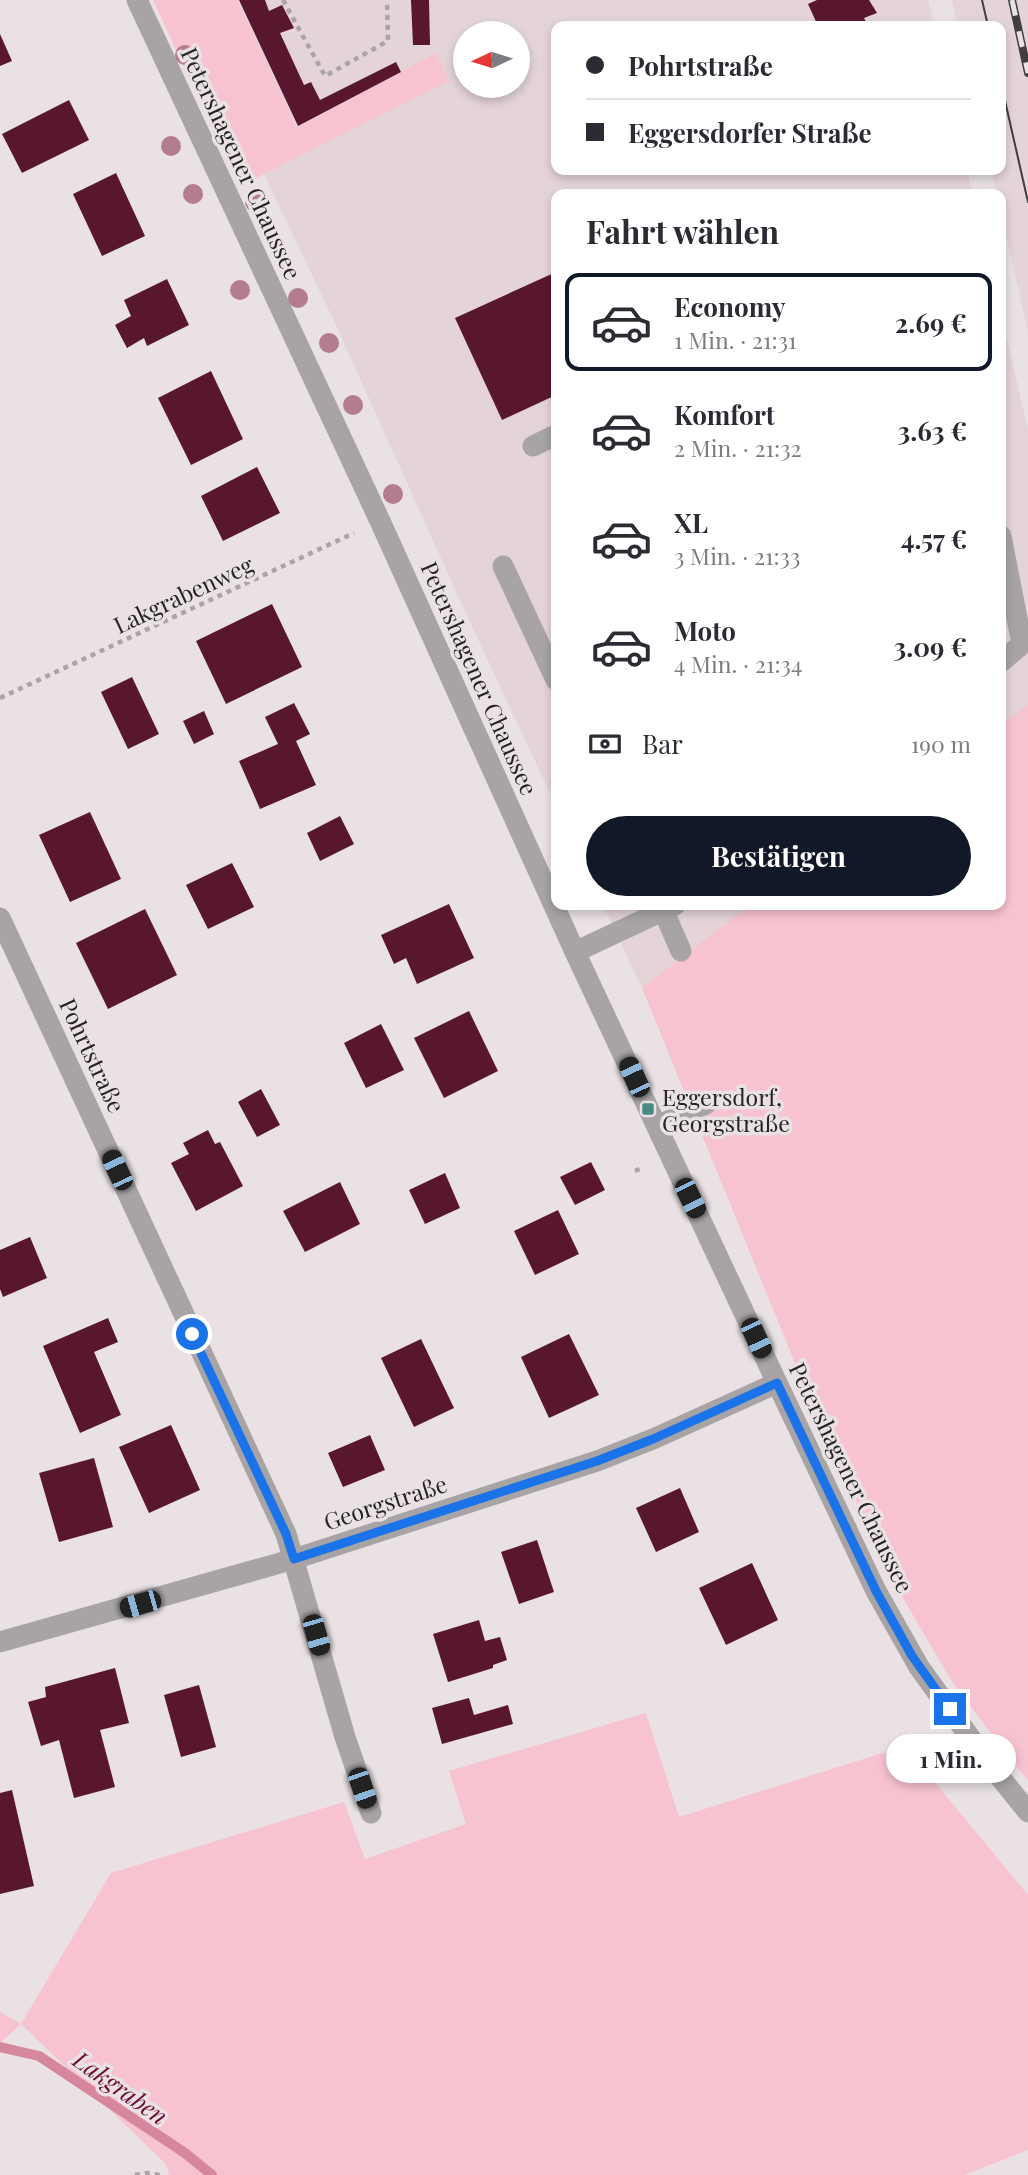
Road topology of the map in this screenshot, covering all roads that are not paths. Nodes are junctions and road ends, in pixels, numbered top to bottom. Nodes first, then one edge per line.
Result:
1 (137, 0) edge
2 (551, 437) edge
3 (533, 446) dead end
4 (1006, 562) edge
5 (503, 566) dead end
6 (1006, 658) edge
7 (551, 669) edge
8 (551, 899) edge
9 (556, 910) edge
10 (660, 910) edge
11 (667, 910) edge
12 (0, 918) edge
13 (681, 951) dead end
14 (575, 952) junction
15 (706, 1104) dead end
16 (657, 1126) junction
17 (777, 1383) junction
18 (294, 1559) junction
19 (0, 1642) edge
20 (1028, 1812) edge
21 (371, 1814) dead end

1 - 8 street, Petershagener Chaussee
2 - 3 street
4 - 6 street
5 - 7 street
9 - 14 street, Petershagener Chaussee
10 - 14 street
11 - 13 street
12 - 18 street, Pohrtstraße
14 - 16 street, Petershagener Chaussee
15 - 16 street
16 - 17 street, Petershagener Chaussee
17 - 18 street, Georgstraße
17 - 20 street, Petershagener Chaussee
18 - 19 street, Georgstraße
18 - 21 street, Pohrtstraße

